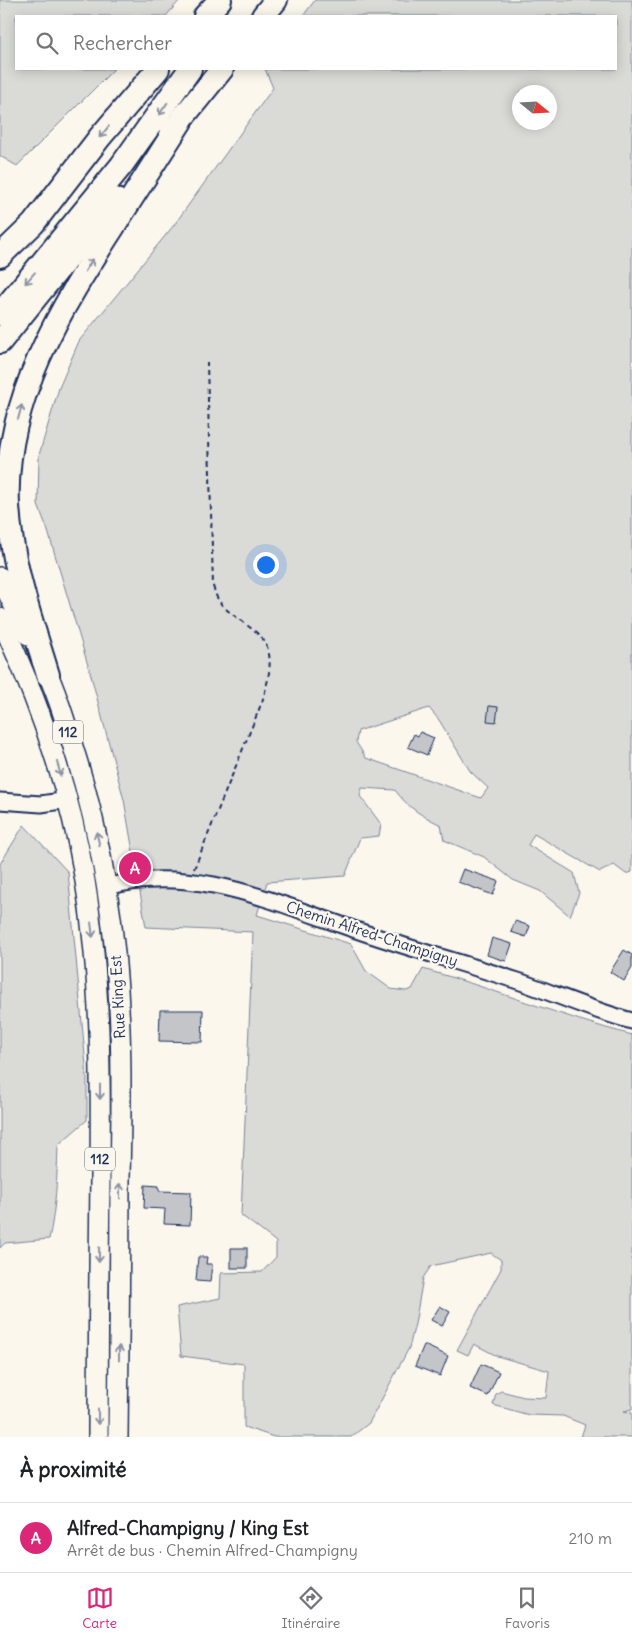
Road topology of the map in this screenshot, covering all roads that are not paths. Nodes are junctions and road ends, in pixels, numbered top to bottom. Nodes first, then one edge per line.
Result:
1 (220, 0) edge
2 (237, 0) edge
3 (276, 0) edge
4 (206, 15) edge
5 (227, 15) edge
6 (264, 15) edge
7 (157, 70) edge
8 (189, 70) edge
9 (221, 70) edge
10 (181, 120) junction
11 (0, 256) edge
12 (0, 314) edge
13 (0, 342) edge
14 (0, 576) edge
15 (0, 618) edge
16 (48, 675) junction
17 (0, 800) edge
18 (68, 800) junction
19 (107, 887) junction
20 (632, 1021) edge
21 (98, 1437) edge
22 (118, 1437) edge

1 - 4 highway
2 - 5 highway
3 - 6 highway
7 -> 11 highway
8 -> 12 highway
9 - 10 highway
10 - 13 highway
16 -> 10 highway
14 - 16 main road, Rue King Est / 112
15 -> 18 main road, Rue King Est / 112
19 -> 16 main road, Rue King Est / 112
17 - 18 street
18 -> 21 main road, Rue King Est / 112
19 - 20 street, Chemin Alfred-Champigny
22 -> 19 main road, Rue King Est / 112

